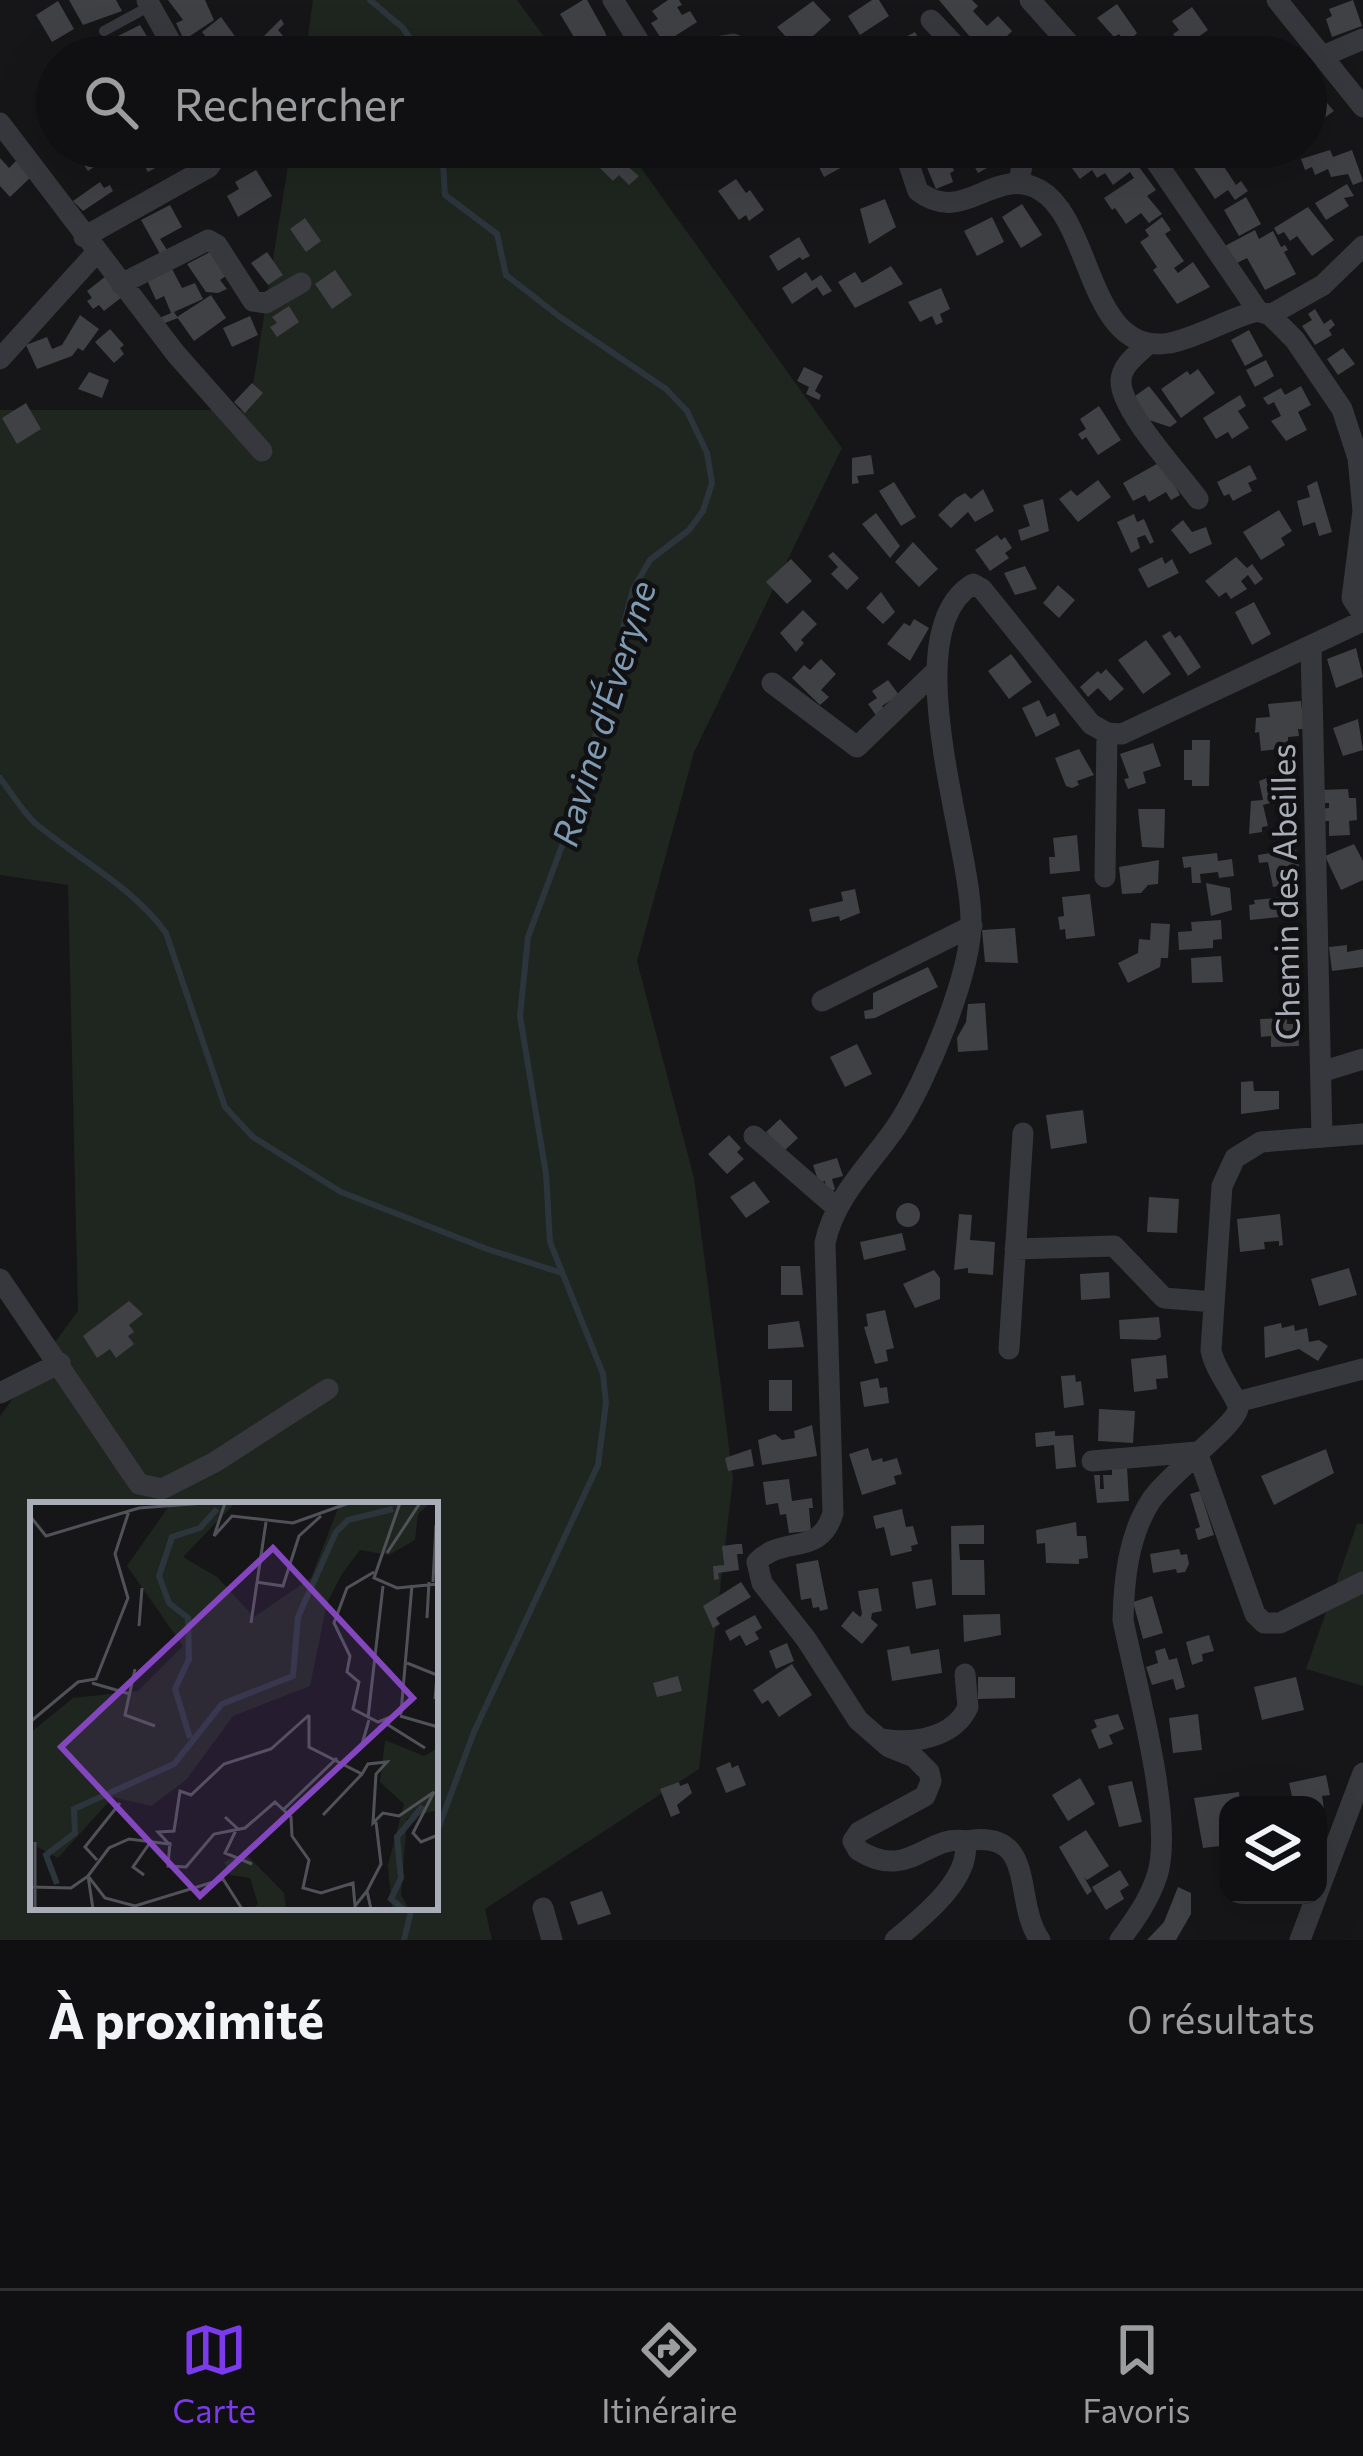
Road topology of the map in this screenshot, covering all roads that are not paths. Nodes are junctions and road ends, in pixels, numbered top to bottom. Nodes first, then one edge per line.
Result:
1 (613, 0) edge
2 (1030, 0) edge
3 (1277, 0) edge
4 (149, 3) edge
5 (931, 20) dead end
6 (104, 31) dead end
7 (167, 36) edge
8 (636, 36) edge
9 (946, 36) edge
10 (1063, 36) edge
11 (1306, 36) edge
12 (1363, 39) edge
13 (1327, 54) edge
14 (1327, 62) edge
15 (1363, 107) edge
16 (0, 123) edge
17 (207, 168) edge
18 (910, 168) edge
19 (1022, 168) edge
20 (1161, 168) edge
21 (1019, 183) junction
22 (90, 245) junction
23 (1361, 250) edge
24 (302, 283) dead end
25 (121, 284) junction
26 (1264, 313) junction
27 (1148, 344) junction
28 (0, 359) edge
29 (262, 451) dead end
30 (1198, 499) dead end
31 (1363, 618) edge
32 (1312, 646) junction
33 (936, 671) junction
34 (772, 683) dead end
35 (1107, 734) junction
36 (1105, 877) dead end
37 (972, 926) junction
38 (823, 1001) dead end
39 (1363, 1059) edge
40 (1321, 1072) junction
41 (1023, 1133) dead end
42 (1361, 1134) edge
43 (754, 1136) dead end
44 (1322, 1137) junction
45 (1363, 1158) edge
46 (837, 1208) junction
47 (1015, 1249) junction
48 (0, 1280) edge
49 (1214, 1302) junction
50 (1009, 1349) dead end
51 (60, 1363) junction
52 (1363, 1369) edge
53 (328, 1389) dead end
54 (0, 1393) edge
55 (1238, 1402) junction
56 (1197, 1452) junction
57 (1092, 1461) dead end
58 (1363, 1582) edge
59 (965, 1674) dead end
60 (872, 1735) junction
61 (1363, 1773) edge
62 (965, 1841) junction
63 (1327, 1868) edge
64 (1313, 1904) edge
65 (543, 1908) dead end
66 (553, 1940) edge
67 (895, 1940) edge
68 (1040, 1940) edge
69 (1120, 1940) edge
70 (1300, 1940) edge

1 - 8 street
2 - 10 street
3 - 11 street
4 - 6 lane
4 - 7 street
5 - 9 street
12 - 13 street
14 - 15 street
16 - 22 street
17 - 22 street
18 - 21 street
19 - 21 street
20 - 26 street
21 - 27 street
22 - 25 street
22 - 28 street
23 - 26 street
24 - 25 street
25 - 29 street
26 - 27 street
26 - 31 street
27 - 30 street
31 - 32 street
32 - 35 street
32 - 40 street, Chemin des Abeilles
33 - 34 street
33 - 35 street
33 - 37 street
35 - 36 street
37 - 38 street
37 - 46 street
39 - 40 street
40 - 44 street, Chemin des Abeilles
41 - 47 street
42 - 44 street
42 - 45 street
43 - 46 street
44 - 49 street
46 - 60 street
47 - 49 street
47 - 50 street
48 - 51 street
49 - 55 street
51 - 53 street
51 - 54 street
52 - 55 street
55 - 56 street
56 - 57 street
56 - 58 street
56 - 69 street
59 - 60 street
60 - 62 street
61 - 63 street
62 - 67 street
62 - 68 street
64 - 70 street
65 - 66 street

